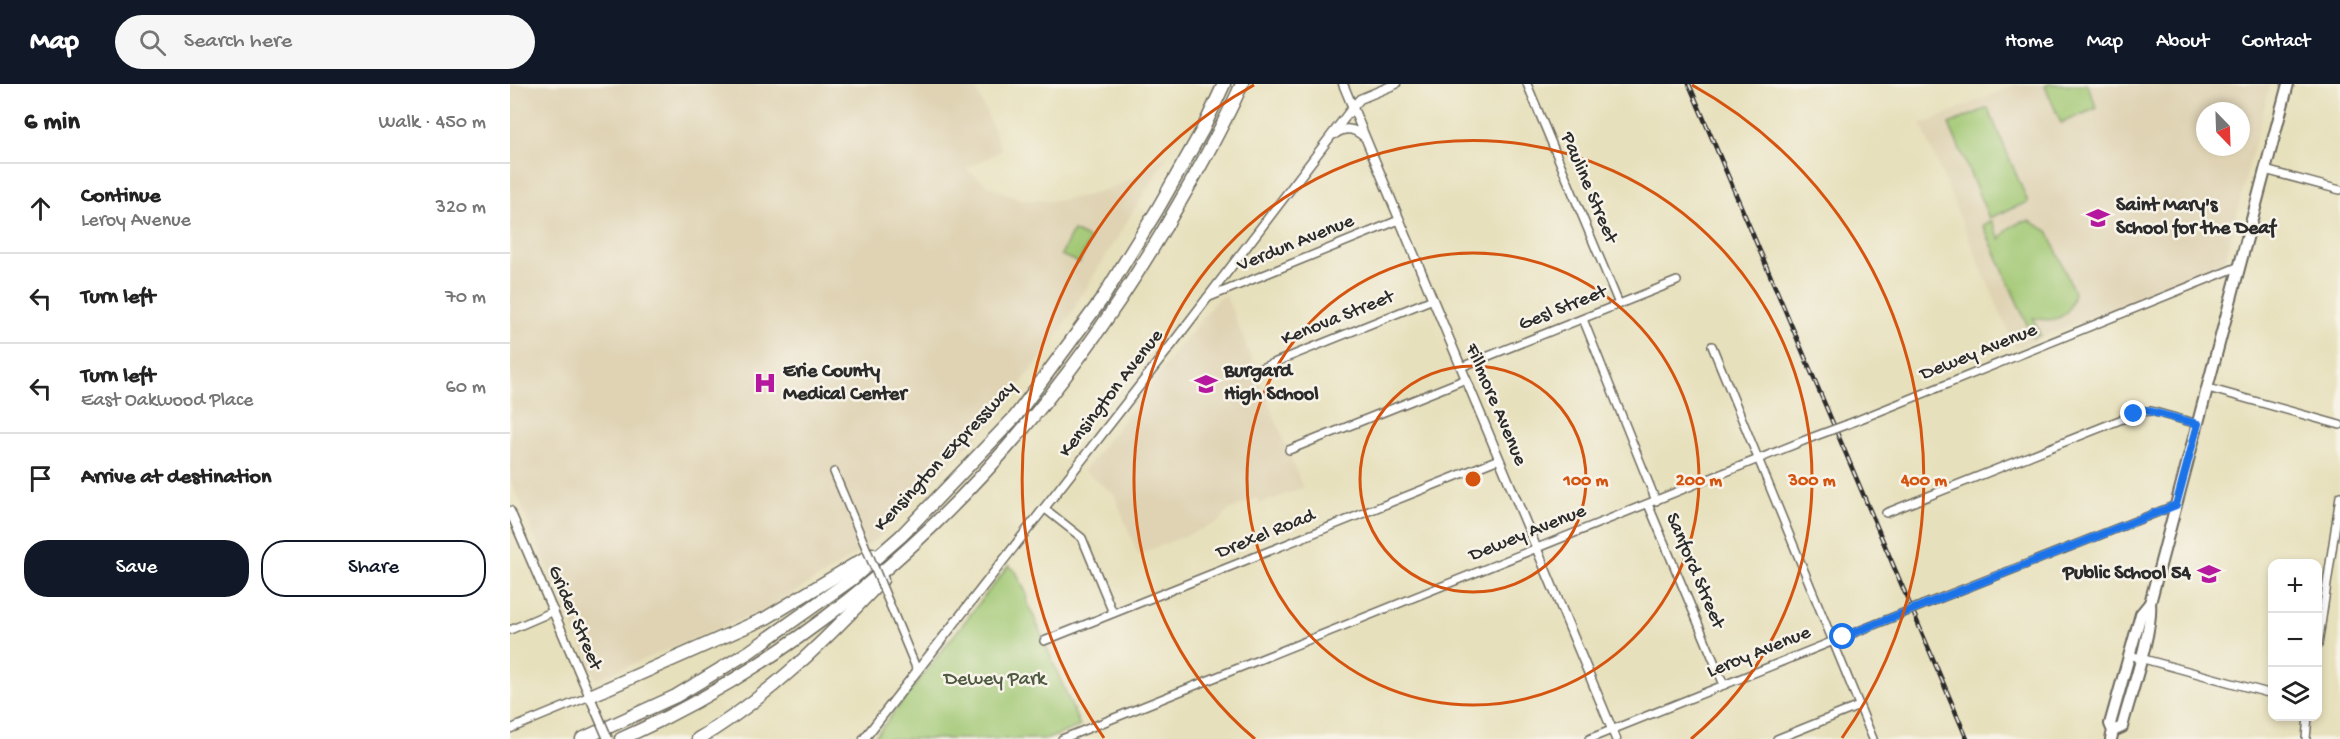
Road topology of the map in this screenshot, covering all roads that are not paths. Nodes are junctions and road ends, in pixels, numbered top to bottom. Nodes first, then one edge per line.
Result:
1 (1224, 84) edge
2 (1242, 84) edge
3 (1343, 84) edge
4 (1396, 84) edge
5 (1527, 84) edge
6 (2288, 84) edge
7 (1353, 107) junction
8 (1365, 138) junction
9 (1328, 140) junction
10 (2265, 170) junction
11 (2340, 190) edge
12 (1399, 220) junction
13 (2240, 266) junction
14 (1677, 281) dead end
15 (1206, 299) junction
16 (1432, 299) junction
17 (1619, 304) junction
18 (1583, 318) junction
19 (1712, 345) dead end
20 (1461, 367) junction
21 (1256, 370) dead end
22 (1466, 379) junction
23 (2208, 388) junction
24 (2198, 424) junction
25 (2340, 425) edge
26 (1289, 450) dead end
27 (1499, 459) junction
28 (1758, 459) junction
29 (834, 471) dead end
30 (2340, 496) edge
31 (1652, 502) junction
32 (2176, 505) junction
33 (1044, 508) junction
34 (510, 511) edge
35 (1886, 513) dead end
36 (513, 527) edge
37 (901, 536) junction
38 (912, 547) junction
39 (1537, 548) junction
40 (554, 611) junction
41 (1113, 613) junction
42 (2322, 618) edge
43 (510, 630) edge
44 (1044, 641) dead end
45 (1834, 641) junction
46 (2134, 657) junction
47 (917, 670) junction
48 (1724, 685) junction
49 (2268, 693) edge
50 (590, 696) junction
51 (1859, 706) junction
52 (2308, 721) edge
53 (510, 729) edge
54 (1612, 730) junction
55 (2112, 735) edge
56 (582, 739) edge
57 (608, 739) edge
58 (621, 739) edge
59 (698, 739) edge
60 (864, 739) edge
61 (1062, 739) edge
62 (1589, 739) edge
63 (1616, 739) edge
64 (1777, 739) edge
65 (1873, 739) edge
66 (2306, 739) edge

1 - 37 highway, Kensington Expressway
2 - 38 highway, Kensington Expressway
3 - 7 street, Fillmore Avenue
4 - 7 street, Kensington Avenue
5 - 17 street, Pauline Street
6 - 10 main road
7 - 8 street, Fillmore Avenue
7 - 9 street, Kensington Avenue
8 - 9 street
8 - 12 street, Fillmore Avenue
9 - 15 street, Kensington Avenue
10 - 11 street
10 - 13 main road
12 - 15 street, Verdun Avenue
12 - 16 street, Fillmore Avenue
13 - 23 main road
13 - 28 street, Dewey Avenue, bridge
14 - 17 street, Gesl Street
15 - 33 street, Kensington Avenue
16 - 20 street, Fillmore Avenue
16 - 21 street, Kenova Street
17 - 18 street, Gesl Street
18 - 20 street, Gesl Street
18 - 31 street, Sanford Street
19 - 28 street
20 - 22 street, Fillmore Avenue
22 - 26 street
22 - 27 street, Fillmore Avenue
23 - 24 main road
23 - 25 street
24 - 32 main road
24 - 35 street
27 - 39 street, Fillmore Avenue
27 - 41 street, Drexel Road
28 - 31 street, Dewey Avenue
28 - 45 street
29 - 47 street, bridge
30 - 42 street
31 - 39 street, Dewey Avenue
31 - 48 street, Sanford Street
32 - 45 street, Leroy Avenue, bridge
32 - 46 main road
33 - 41 street
33 - 47 street, Kensington Avenue
34 - 36 street, Grider Street
36 - 40 street, Grider Street
37 - 50 highway
37 - 56 highway, Kensington Expressway
38 - 58 highway, Kensington Expressway
38 - 59 highway
39 - 54 street, Fillmore Avenue
39 - 61 street, Dewey Avenue
40 - 43 street
40 - 50 street, Grider Street
41 - 44 street, Drexel Road
45 - 48 street, Leroy Avenue
45 - 51 street
46 - 49 street
46 - 55 main road
47 - 60 street, Kensington Avenue
48 - 54 street, Leroy Avenue
50 - 53 street
50 - 57 street, Grider Street, bridge
51 - 64 street
51 - 65 street
52 - 66 street
54 - 62 street, Leroy Avenue
54 - 63 street, Fillmore Avenue

